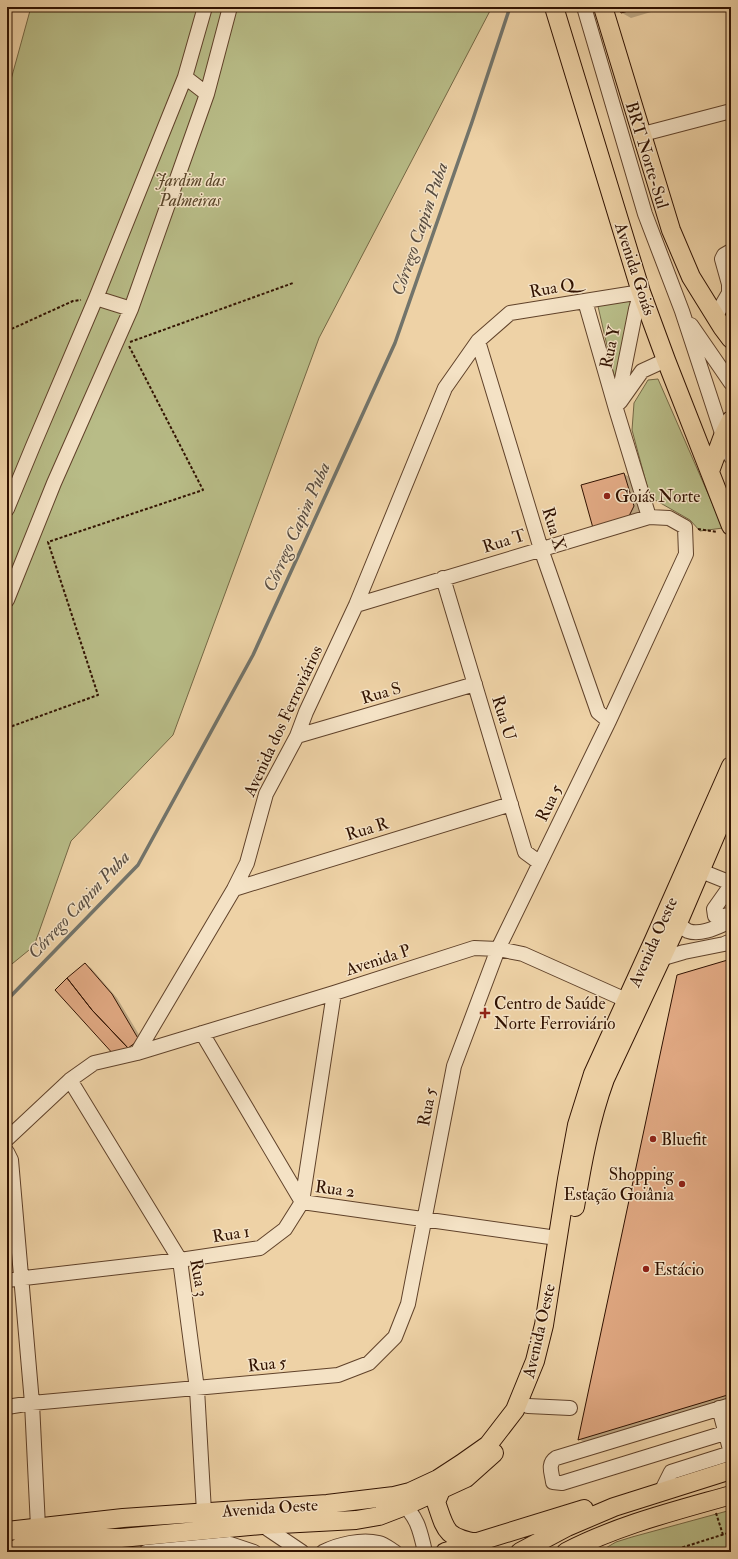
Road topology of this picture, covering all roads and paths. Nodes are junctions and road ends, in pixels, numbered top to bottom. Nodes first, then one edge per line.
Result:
1 (205, 7) edge
2 (230, 7) edge
3 (554, 7) edge
4 (584, 7) edge
5 (603, 7) edge
6 (185, 77) junction
7 (207, 94) junction
8 (731, 111) edge
9 (643, 134) junction
10 (731, 251) edge
11 (293, 283) dead end
12 (642, 292) junction
13 (96, 298) junction
14 (585, 301) junction
15 (131, 309) junction
16 (682, 311) junction
17 (715, 317) junction
18 (7, 331) edge
19 (731, 339) edge
20 (478, 342) junction
21 (666, 360) junction
22 (731, 384) edge
23 (616, 409) junction
24 (731, 420) edge
25 (723, 436) junction
26 (731, 456) edge
27 (710, 471) junction
28 (7, 509) edge
29 (649, 517) junction
30 (685, 527) junction
31 (727, 529) edge
32 (541, 549) junction
33 (443, 578) junction
34 (7, 600) edge
35 (356, 605) junction
36 (475, 684) junction
37 (609, 720) junction
38 (7, 728) edge
39 (297, 736) junction
40 (731, 766) edge
41 (731, 799) edge
42 (511, 804) junction
43 (540, 863) junction
44 (701, 871) junction
45 (731, 884) edge
46 (234, 889) junction
47 (731, 914) edge
48 (731, 921) edge
49 (678, 924) junction
50 (731, 940) edge
51 (498, 949) junction
52 (660, 959) junction
53 (334, 993) junction
54 (626, 1000) junction
55 (202, 1033) junction
56 (137, 1053) junction
57 (70, 1080) junction
58 (7, 1139) edge
59 (7, 1152) edge
60 (302, 1202) junction
61 (423, 1220) junction
62 (557, 1238) junction
63 (180, 1260) junction
64 (21, 1278) junction
65 (7, 1280) edge
66 (197, 1389) junction
67 (32, 1403) junction
68 (528, 1406) junction
69 (7, 1407) edge
70 (725, 1407) edge
71 (570, 1408) dead end
72 (728, 1432) edge
73 (731, 1453) edge
74 (731, 1470) edge
75 (441, 1490) junction
76 (661, 1492) junction
77 (731, 1495) edge
78 (641, 1498) junction
79 (712, 1500) junction
80 (400, 1501) junction
81 (204, 1512) junction
82 (262, 1525) junction
83 (38, 1527) junction
84 (7, 1531) edge
85 (731, 1532) edge
86 (723, 1535) junction
87 (478, 1543) junction
88 (574, 1550) edge
89 (10, 1552) edge
90 (146, 1552) edge
91 (254, 1552) edge
92 (302, 1552) edge
93 (323, 1552) edge
94 (395, 1552) edge
95 (425, 1552) edge
96 (445, 1552) edge
97 (520, 1552) edge
98 (668, 1552) edge

1 - 6 street
2 - 7 street
3 - 12 main road, Avenida Goiás
4 - 16 street
5 - 9 main road
6 - 7 street
6 - 13 street
7 - 15 street
8 - 9 street
9 - 17 main road
10 - 17 street
11 - 38 path
12 - 14 street, Rua Q
12 - 21 main road, Avenida Goiás
12 - 23 street, Rua Y
13 - 15 street
13 - 18 path
13 - 28 street
14 - 20 street, Rua Q
14 - 23 street, Rua Y
15 - 34 street
16 - 22 street
16 - 25 street
17 - 19 main road
20 - 32 street, Rua X
20 - 35 street, Avenida dos Ferroviários
21 - 23 street, Rua Y
21 - 27 main road, Avenida Goiás
23 - 29 street, Rua Y
24 - 25 main road
25 - 26 street
25 - 27 main road
27 - 31 main road, Avenida Goiás
29 - 30 street, Rua T
29 - 32 street, Rua T
30 - 31 path
30 - 37 street, Rua 5
32 - 33 street, Rua T
32 - 37 street, Rua X
33 - 35 street, Rua T
33 - 36 street, Rua U
35 - 39 street, Avenida dos Ferroviários
36 - 39 street, Rua S
36 - 42 street, Rua U
37 - 43 street, Rua 5
39 - 46 street, Avenida dos Ferroviários
40 - 54 main road, Avenida Oeste
41 - 44 main road, Avenida Oeste
42 - 43 street, Rua U
42 - 46 street, Rua R
43 - 51 street, Rua 5
44 - 45 street
44 - 49 main road, Avenida Oeste
45 - 47 street
46 - 56 street, Avenida dos Ferroviários
48 - 49 street
49 - 52 main road, Avenida Oeste
50 - 52 street
51 - 53 street, Avenida P
51 - 54 street, Avenida P
51 - 61 street, Rua 5
52 - 68 main road, Avenida Oeste
53 - 55 street, Avenida P
53 - 60 street, Rua 1
54 - 62 main road, Avenida Oeste
55 - 56 street, Avenida P
55 - 60 street, Rua 2
56 - 57 street
57 - 58 street
57 - 63 street, Rua 3
59 - 64 street
60 - 61 street, Rua 2
60 - 63 street, Rua 1
61 - 62 street, Rua 2
61 - 66 street, Rua 5
62 - 80 main road, Avenida Oeste
63 - 64 street, Rua 1
63 - 66 street, Rua 3
64 - 65 street, Rua 1
64 - 67 street
66 - 67 street, Rua 5
66 - 81 street, Rua 3
67 - 69 street, Rua 5
67 - 83 street
68 - 71 street
68 - 75 main road, Avenida Oeste
70 - 72 street
70 - 72 street
72 - 73 street
73 - 76 street
74 - 76 main road
75 - 80 main road, Avenida Oeste
75 - 87 main road
76 - 78 main road
77 - 79 main road
78 - 87 main road
78 - 97 main road
79 - 86 path
79 - 88 main road
80 - 81 main road, Avenida Oeste
80 - 82 main road, Avenida Oeste
80 - 95 street
81 - 83 main road, Avenida Oeste
82 - 89 main road, Avenida Oeste
82 - 92 street
83 - 84 main road, Avenida Oeste
85 - 86 path
86 - 98 path
87 - 96 main road
90 - 91 street
93 - 94 street

